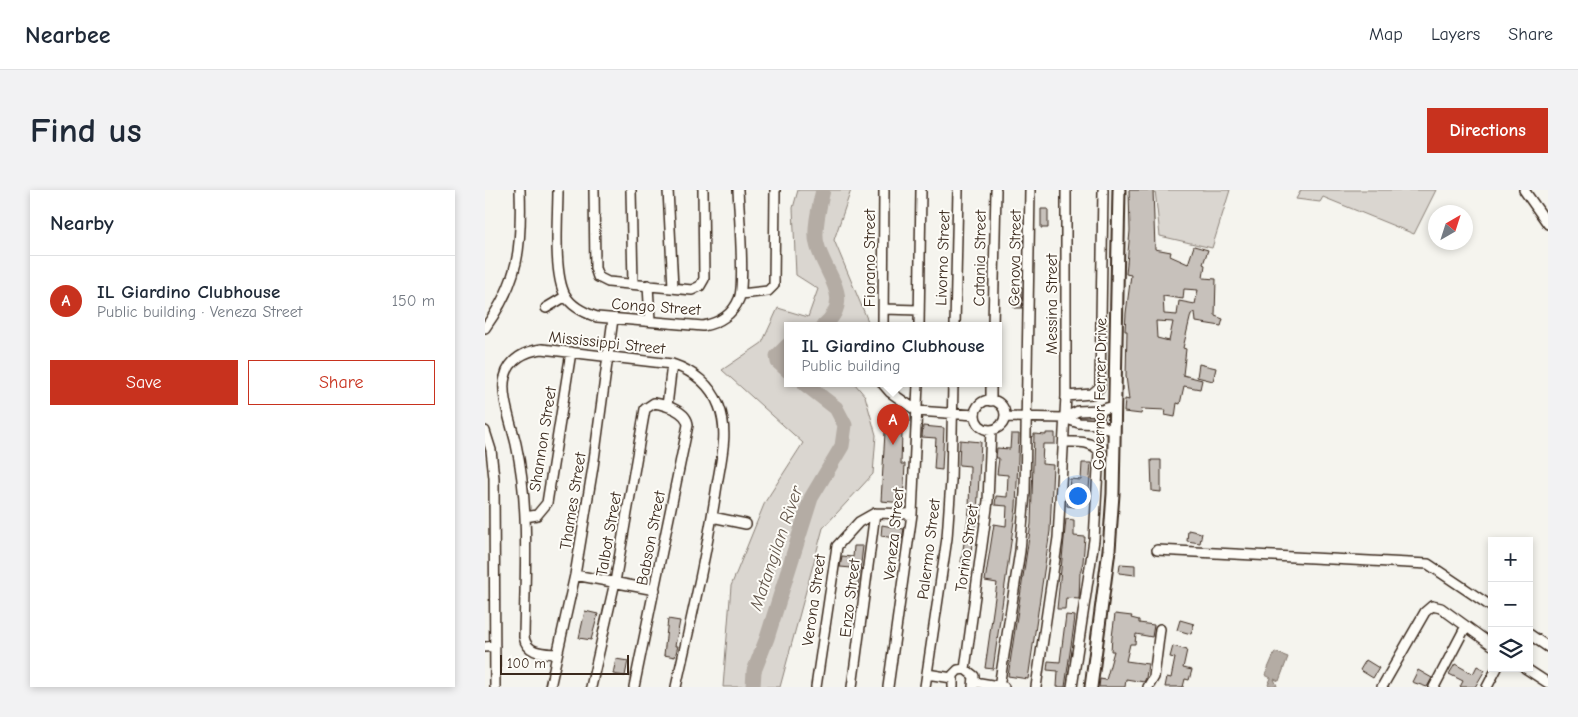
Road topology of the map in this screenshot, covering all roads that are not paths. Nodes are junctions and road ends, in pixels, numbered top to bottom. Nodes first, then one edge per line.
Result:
1 (521, 190) edge
2 (558, 190) edge
3 (594, 190) edge
4 (631, 190) edge
5 (667, 190) edge
6 (703, 190) edge
7 (738, 190) edge
8 (775, 190) edge
9 (884, 190) edge
10 (921, 190) edge
11 (958, 190) edge
12 (996, 190) edge
13 (1030, 190) edge
14 (1066, 190) edge
15 (1103, 190) edge
16 (1119, 190) edge
17 (1524, 190) edge
18 (1548, 224) edge
19 (633, 284) junction
20 (648, 285) junction
21 (673, 288) junction
22 (741, 294) junction
23 (566, 296) junction
24 (546, 308) dead end
25 (884, 309) junction
26 (919, 310) junction
27 (613, 319) junction
28 (650, 321) junction
29 (883, 322) edge
30 (919, 322) edge
31 (955, 322) edge
32 (993, 322) edge
33 (485, 328) edge
34 (571, 352) junction
35 (609, 356) junction
36 (672, 364) junction
37 (886, 387) edge
38 (918, 387) edge
39 (953, 387) edge
40 (991, 387) edge
41 (1066, 396) junction
42 (991, 401) junction
43 (667, 406) junction
44 (1115, 407) junction
45 (917, 410) junction
46 (1101, 410) junction
47 (953, 413) junction
48 (975, 415) junction
49 (1005, 416) junction
50 (1026, 417) junction
51 (1063, 418) junction
52 (1100, 424) junction
53 (991, 430) junction
54 (1114, 430) junction
55 (485, 431) edge
56 (1063, 442) junction
57 (875, 513) junction
58 (912, 514) junction
59 (525, 516) junction
60 (712, 517) junction
61 (746, 524) dead end
62 (1157, 550) dead end
63 (575, 575) junction
64 (615, 582) junction
65 (655, 590) junction
66 (1488, 604) edge
67 (1466, 626) junction
68 (1160, 628) dead end
69 (1533, 637) edge
70 (1488, 642) edge
71 (495, 646) junction
72 (485, 647) edge
73 (1548, 647) edge
74 (557, 654) junction
75 (965, 669) junction
76 (1495, 672) edge
77 (1530, 672) edge
78 (927, 674) junction
79 (953, 682) edge
80 (1542, 683) edge
81 (974, 685) edge
82 (495, 687) edge
83 (550, 687) edge
84 (591, 687) edge
85 (634, 687) edge
86 (676, 687) edge
87 (816, 687) edge
88 (852, 687) edge
89 (887, 687) edge
90 (925, 687) edge
91 (1001, 687) edge
92 (1036, 687) edge
93 (1072, 687) edge
94 (1091, 687) edge
95 (1148, 687) edge
96 (1382, 687) edge
97 (1434, 687) edge
98 (1487, 687) edge

1 - 33 street
2 - 23 street
3 - 19 street
4 - 19 street
5 - 21 street
6 - 21 street
7 - 22 street
8 - 22 street
9 - 25 street, Fiorano Street
10 - 26 street
11 - 31 street, Livorno Street
12 - 32 street, Catania Street
13 - 50 street, Genova Street
14 - 41 street, Messina Street
15 - 41 street
16 - 44 main road, Governor Ferrer Drive
17 - 18 street
19 - 20 street
20 - 21 street
20 - 28 street
22 - 28 street, Congo Street
23 - 24 street
23 - 27 street, Congo Street
25 - 26 street
25 - 29 street, Fiorano Street
26 - 30 street
27 - 28 street, Congo Street
27 - 35 street, Thames Street
34 - 35 street, Mississippi Street
34 - 59 street, Shannon Street
34 - 59 street, Mississippi Street
35 - 36 street, Mississippi Street
35 - 63 street, Thames Street
36 - 43 street
36 - 60 street, Mississippi Street
37 - 45 street
38 - 45 street, Veneza Street
39 - 47 street
40 - 42 street
41 - 51 street, Messina Street
42 - 48 street
42 - 49 street
43 - 64 street, Talbot Street
43 - 65 street, Babson Street
44 - 46 street
44 - 54 main road, Governor Ferrer Drive
45 - 47 street
45 - 58 street, Veneza Street
46 - 51 street
46 - 52 street
47 - 48 street
47 - 78 street, Palermo Street
48 - 53 street
49 - 50 street
49 - 53 street
50 - 51 street
50 - 91 street, Genova Street
51 - 52 street
51 - 56 street, Messina Street
52 - 54 street
53 - 75 street, Torino Street
54 - 94 main road, Governor Ferrer Drive
55 - 71 street
56 - 92 street, Messina Street
56 - 93 street
57 - 58 street
57 - 87 street, Verona Street
57 - 88 street, Enzo Street
58 - 89 street, Veneza Street
59 - 74 street, Mississippi Street
60 - 61 street
60 - 86 street, Mississippi Street
62 - 66 street
63 - 64 street
63 - 74 street, Thames Street
64 - 65 street
64 - 84 street, Talbot Street
65 - 85 street, Babson Street
67 - 70 street
67 - 96 street
67 - 97 street
68 - 95 street
69 - 73 street
71 - 72 street
71 - 82 street
74 - 83 street, Thames Street
75 - 79 street
75 - 81 street
76 - 98 street
77 - 80 street
78 - 79 street
78 - 90 street, Palermo Street
81 - 91 street

